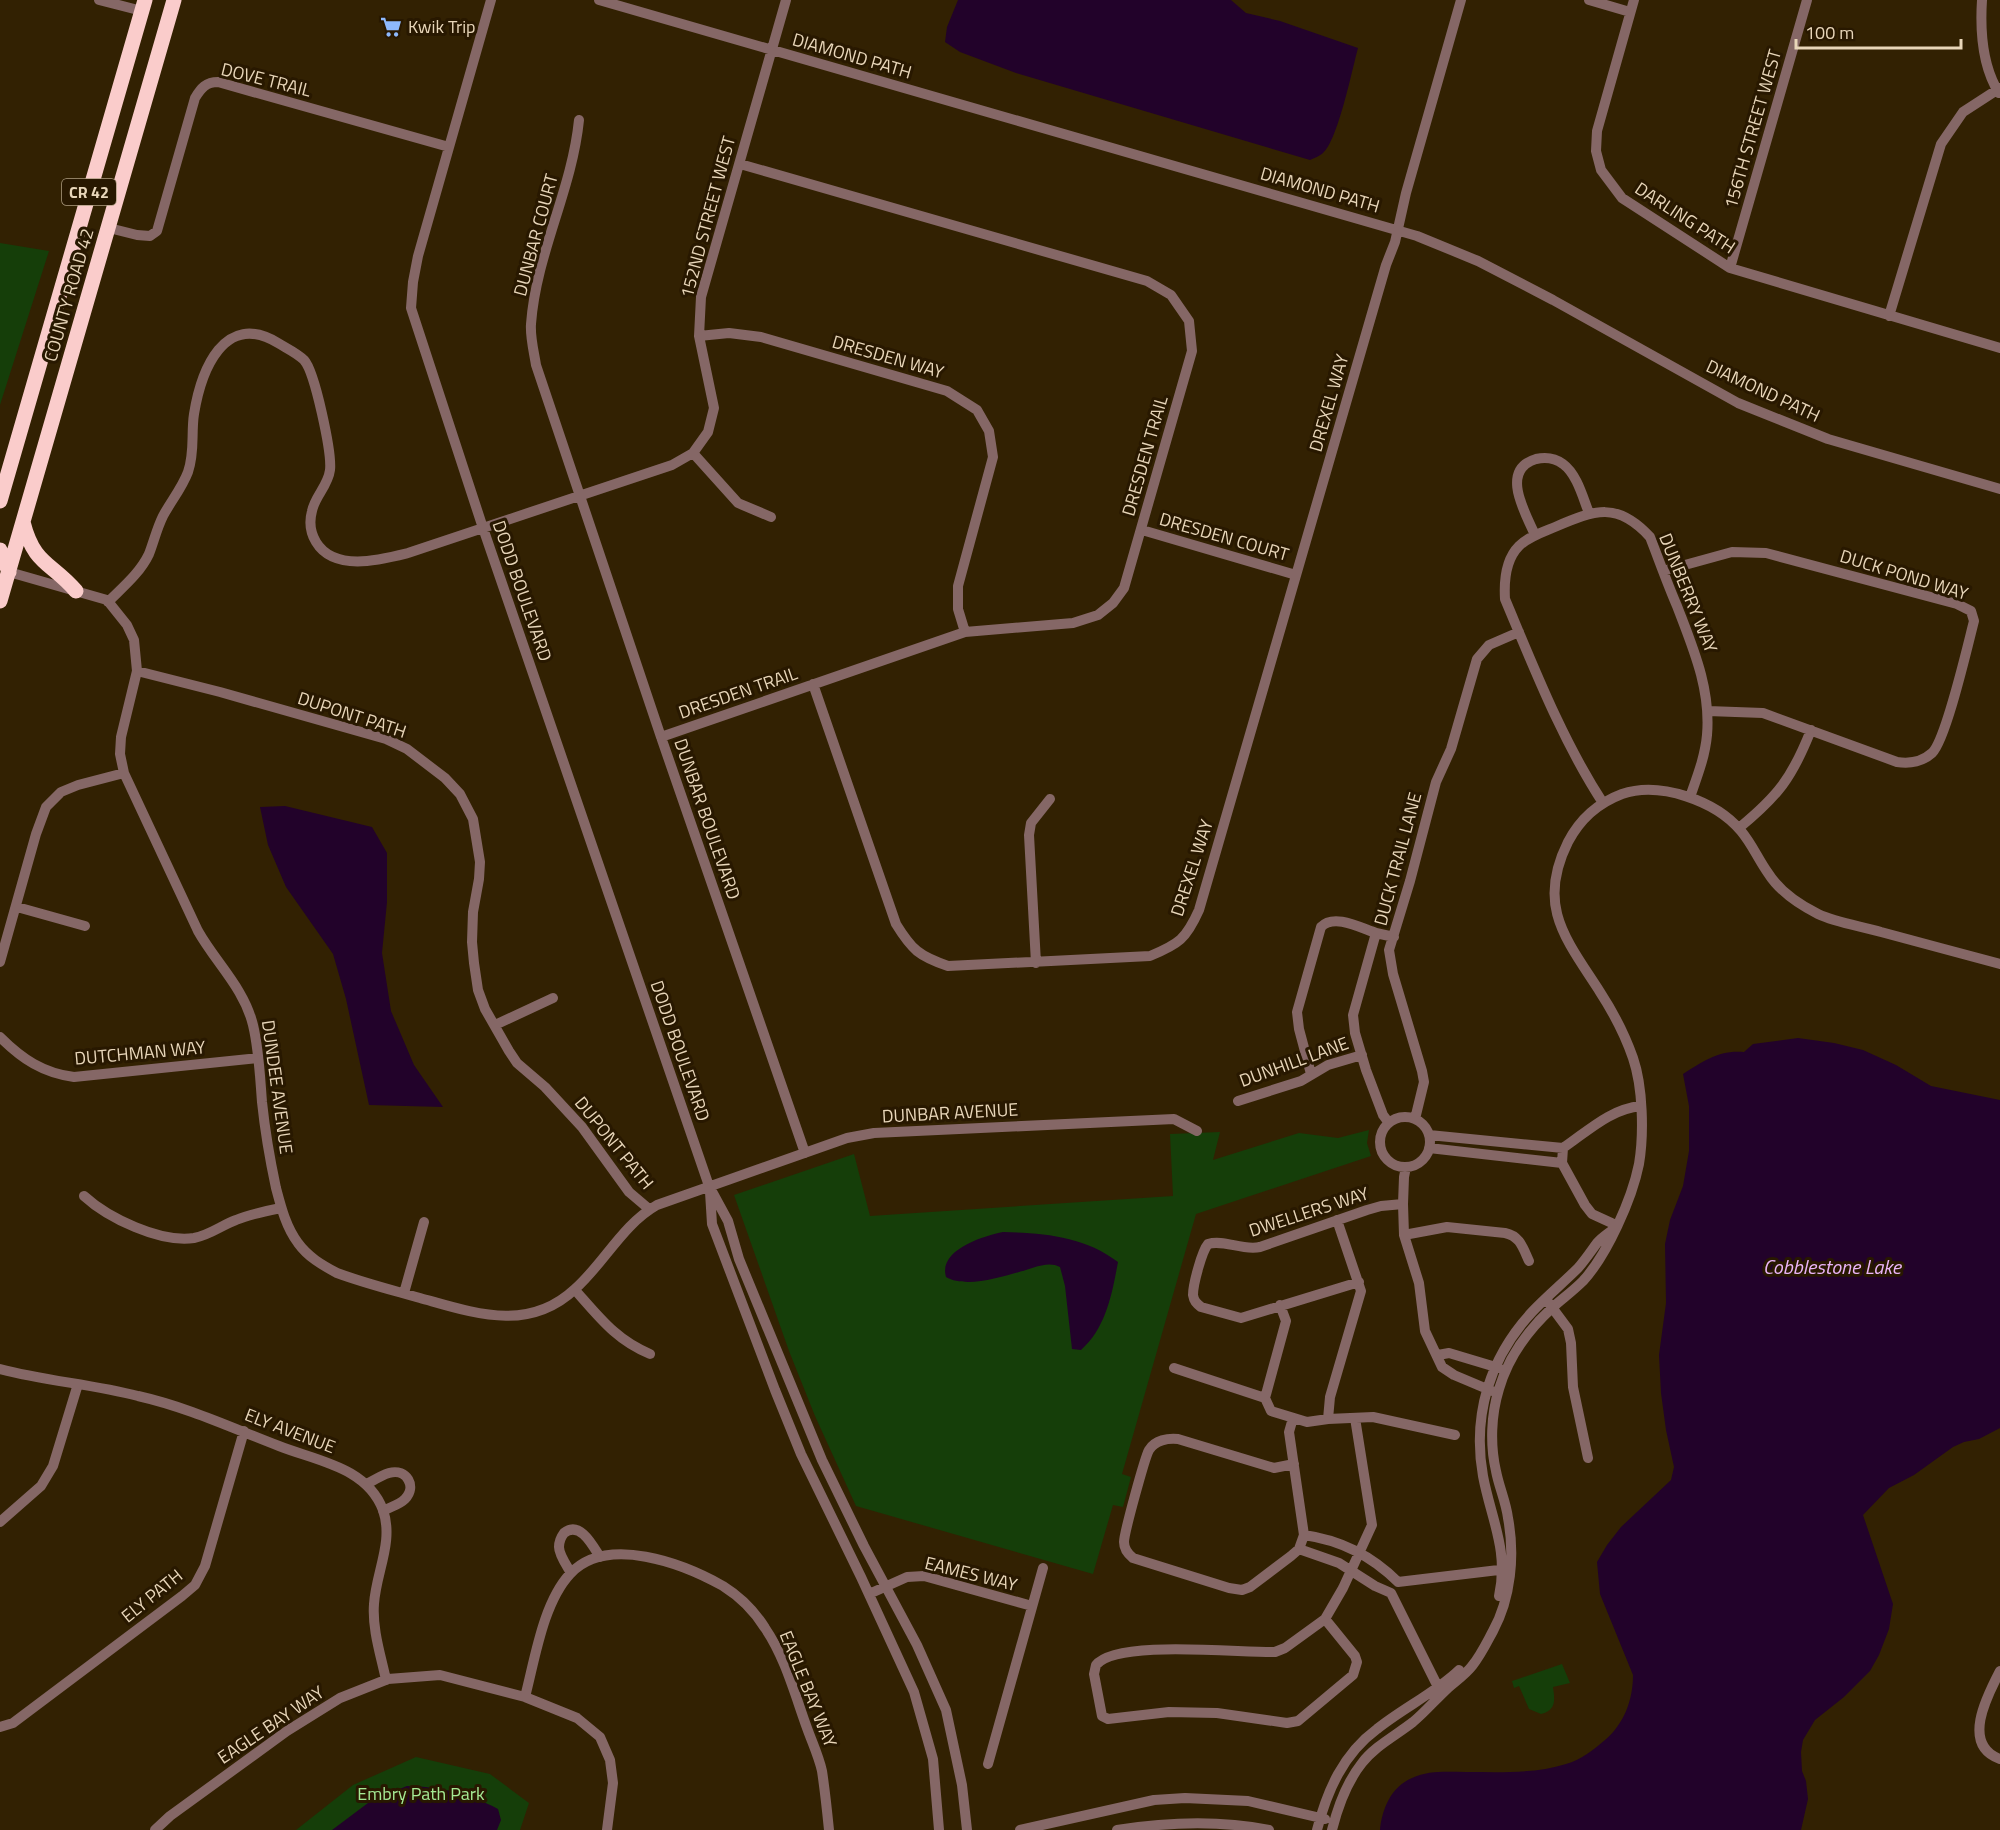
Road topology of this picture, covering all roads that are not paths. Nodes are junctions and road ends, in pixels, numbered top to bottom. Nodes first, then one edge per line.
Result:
1 (99, 0) edge
2 (174, 0) edge
3 (491, 0) edge
4 (599, 0) edge
5 (786, 0) edge
6 (1461, 0) edge
7 (1589, 0) edge
8 (1634, 0) edge
9 (1807, 0) edge
10 (1982, 0) edge
11 (143, 6) edge
12 (1630, 12) junction
13 (772, 50) junction
14 (1999, 91) edge
15 (579, 120) dead end
16 (449, 147) junction
17 (740, 164) junction
18 (109, 228) junction
19 (1397, 229) junction
20 (1730, 268) junction
21 (1889, 316) junction
22 (699, 336) junction
23 (2000, 348) edge
24 (693, 453) junction
25 (2000, 489) edge
26 (579, 496) junction
27 (0, 501) edge
28 (1589, 513) junction
29 (771, 517) dead end
30 (23, 522) junction
31 (483, 528) junction
32 (1142, 531) junction
33 (1535, 536) junction
34 (0, 550) edge
35 (1663, 571) junction
36 (9, 572) junction
37 (1296, 575) junction
38 (76, 591) junction
39 (0, 601) edge
40 (108, 602) junction
41 (965, 632) junction
42 (1519, 632) junction
43 (137, 671) junction
44 (813, 684) junction
45 (1708, 711) junction
46 (1811, 730) junction
47 (661, 737) junction
48 (124, 773) junction
49 (1690, 797) junction
50 (1050, 799) dead end
51 (1603, 803) junction
52 (1739, 828) junction
53 (17, 907) junction
54 (85, 926) dead end
55 (1377, 933) junction
56 (1394, 937) junction
57 (0, 962) edge
58 (1036, 963) junction
59 (2000, 964) edge
60 (553, 998) dead end
61 (495, 1025) junction
62 (0, 1037) edge
63 (1362, 1055) junction
64 (258, 1058) junction
65 (1311, 1074) junction
66 (1238, 1101) dead end
67 (1641, 1106) junction
68 (1415, 1119) junction
69 (1389, 1124) junction
70 (1197, 1131) dead end
71 (1429, 1135) junction
72 (1429, 1148) junction
73 (1563, 1148) junction
74 (805, 1153) junction
75 (1562, 1163) junction
76 (1406, 1167) junction
77 (709, 1186) junction
78 (84, 1196) dead end
79 (1403, 1204) junction
80 (281, 1208) junction
81 (649, 1209) junction
82 (1337, 1220) junction
83 (424, 1222) dead end
84 (1616, 1226) junction
85 (1404, 1235) junction
86 (1529, 1261) dead end
87 (1359, 1282) junction
88 (575, 1290) junction
89 (404, 1293) junction
90 (1549, 1303) junction
91 (1280, 1305) junction
92 (650, 1354) dead end
93 (1438, 1355) junction
94 (1494, 1367) junction
95 (1174, 1368) dead end
96 (0, 1369) edge
97 (1505, 1371) junction
98 (78, 1384) junction
99 (1492, 1391) junction
100 (1265, 1398) junction
101 (1293, 1418) junction
102 (1355, 1418) junction
103 (1328, 1419) junction
104 (244, 1431) junction
105 (1455, 1435) dead end
106 (1588, 1458) dead end
107 (1294, 1464) junction
108 (1496, 1470) junction
109 (1482, 1473) junction
110 (367, 1484) junction
111 (383, 1511) junction
112 (0, 1522) edge
113 (1304, 1535) junction
114 (1299, 1549) junction
115 (1358, 1553) junction
116 (600, 1557) junction
117 (1043, 1568) dead end
118 (1505, 1569) junction
119 (1351, 1570) junction
120 (571, 1573) junction
121 (1398, 1582) junction
122 (886, 1587) junction
123 (1392, 1593) junction
124 (869, 1594) junction
125 (1032, 1606) junction
126 (1325, 1619) junction
127 (2000, 1671) edge
128 (386, 1680) junction
129 (1439, 1691) junction
130 (525, 1697) junction
131 (0, 1727) edge
132 (1361, 1743) junction
133 (1370, 1754) junction
134 (2000, 1759) edge
135 (988, 1764) dead end
136 (1320, 1818) junction
137 (1333, 1825) edge
138 (155, 1830) edge
139 (607, 1830) edge
140 (829, 1830) edge
141 (939, 1830) edge
142 (967, 1830) edge
143 (1020, 1830) edge
144 (1117, 1830) edge
145 (1269, 1830) edge
146 (1317, 1830) edge

1 - 11 street
2 - 18 highway, COUNTY ROAD 42 / CR 42
3 - 16 street, DODD BOULEVARD
4 - 13 street, DIAMOND PATH
5 - 13 street, 152ND STREET WEST
6 - 19 street, DREXEL WAY
7 - 12 street
8 - 12 street, DARLING PATH
9 - 20 street, 156TH STREET WEST
10 - 14 street
11 - 27 highway, COUNTY ROAD 42 / CR 42
12 - 20 street, DARLING PATH
13 - 17 street, 152ND STREET WEST
13 - 19 street, DIAMOND PATH
14 - 21 street
15 - 26 street, DUNBAR COURT
16 - 18 street, DOVE TRAIL
16 - 31 street, DODD BOULEVARD
17 - 22 street, 152ND STREET WEST
17 - 32 street, DRESDEN TRAIL
18 - 30 highway, COUNTY ROAD 42 / CR 42
19 - 25 street, DIAMOND PATH
19 - 37 street, DREXEL WAY
20 - 21 street, DARLING PATH
21 - 23 street, DARLING PATH
22 - 24 street, 152ND STREET WEST
22 - 41 street, DRESDEN WAY
24 - 26 street, 152ND STREET WEST
24 - 29 street
26 - 31 street, 152ND STREET WEST
26 - 47 street, DUNBAR BOULEVARD
28 - 33 street, DUNBERRY WAY
28 - 33 street
28 - 35 street, DUNBERRY WAY
30 - 36 highway, COUNTY ROAD 42 / CR 42
30 - 38 highway
31 - 40 street, 152ND STREET WEST
31 - 77 street, DODD BOULEVARD
32 - 37 street, DRESDEN COURT
32 - 41 street, DRESDEN TRAIL
33 - 42 street, DUNBERRY WAY
34 - 36 highway
35 - 45 street, DUNBERRY WAY
35 - 46 street, DUCK POND WAY
36 - 38 street
36 - 39 highway, COUNTY ROAD 42 / CR 42
37 - 58 street, DREXEL WAY
38 - 40 street
40 - 43 street, DUNDEE AVENUE
41 - 44 street, DRESDEN TRAIL
42 - 51 street, DUNBERRY WAY
42 - 56 street, DUCK TRAIL LANE
43 - 48 street, DUNDEE AVENUE
43 - 61 street, DUPONT PATH
44 - 47 street, DRESDEN TRAIL
44 - 58 street, DREXEL WAY
45 - 46 street, DUCK POND WAY
45 - 49 street, DUNBERRY WAY
46 - 52 street
47 - 74 street, DUNBAR BOULEVARD
48 - 53 street
48 - 64 street, DUNDEE AVENUE
49 - 51 street
49 - 52 street
50 - 58 street
51 - 67 street
52 - 59 street
53 - 54 street
53 - 57 street
55 - 56 street
55 - 63 street
55 - 65 street
56 - 68 street, DUCK TRAIL LANE
60 - 61 street
61 - 81 street, DUPONT PATH
62 - 64 street, DUTCHMAN WAY
63 - 65 street, DUNHILL LANE
63 - 69 street
64 - 80 street, DUNDEE AVENUE
65 - 66 street, DUNHILL LANE
67 - 73 street
67 - 84 street
68 - 69 street
68 - 71 street
69 - 76 street
70 - 74 street, DUNBAR AVENUE
71 - 72 street
71 - 73 street
72 - 75 street
72 - 76 street
73 - 75 street
74 - 77 street, DUNBAR AVENUE
75 - 84 street
76 - 79 street
77 - 81 street, DUNDEE AVENUE
77 - 122 street
77 - 124 street
78 - 80 street
79 - 82 street, DWELLERS WAY
79 - 85 street
80 - 89 street, DUNDEE AVENUE
81 - 88 street, DUNDEE AVENUE
82 - 87 street
82 - 91 street, DWELLERS WAY
83 - 89 street
84 - 90 street
85 - 86 street
85 - 93 street
87 - 91 street, DWELLERS WAY
87 - 103 street
88 - 89 street, DUNDEE AVENUE
88 - 92 street
90 - 94 street
90 - 97 street
90 - 106 street
91 - 100 street
93 - 94 street
93 - 99 street
94 - 97 street
94 - 99 street
95 - 100 street
96 - 98 street, ELY AVENUE
97 - 99 street
98 - 104 street, ELY AVENUE
98 - 112 street
99 - 108 street
99 - 109 street
100 - 101 street
101 - 103 street
101 - 107 street
102 - 103 street
102 - 105 street
102 - 115 street
104 - 110 street, ELY AVENUE
104 - 131 street, ELY PATH
107 - 113 street
107 - 114 street
108 - 109 street
108 - 118 street
109 - 118 street
110 - 111 street, ELY AVENUE
110 - 111 street
111 - 128 street, ELY AVENUE
113 - 114 street
113 - 115 street
114 - 119 street
115 - 119 street
115 - 121 street
116 - 120 street, EAGLE BAY WAY
116 - 120 street
116 - 140 street, EAGLE BAY WAY
117 - 125 street, EAMES WAY
118 - 121 street
118 - 129 street
119 - 123 street
119 - 126 street
120 - 130 street, EAGLE BAY WAY
121 - 123 street
122 - 124 street, EAMES WAY
122 - 125 street, EAMES WAY
122 - 142 street
123 - 129 street
124 - 141 street
125 - 135 street, EAMES WAY
126 - 126 street
127 - 134 street
128 - 130 street, EAGLE BAY WAY
128 - 138 street, EAGLE BAY WAY
129 - 132 street
129 - 133 street
130 - 139 street, EAGLE BAY WAY
132 - 133 street
132 - 136 street
133 - 137 street
136 - 137 street
136 - 143 street
136 - 146 street
144 - 145 street

